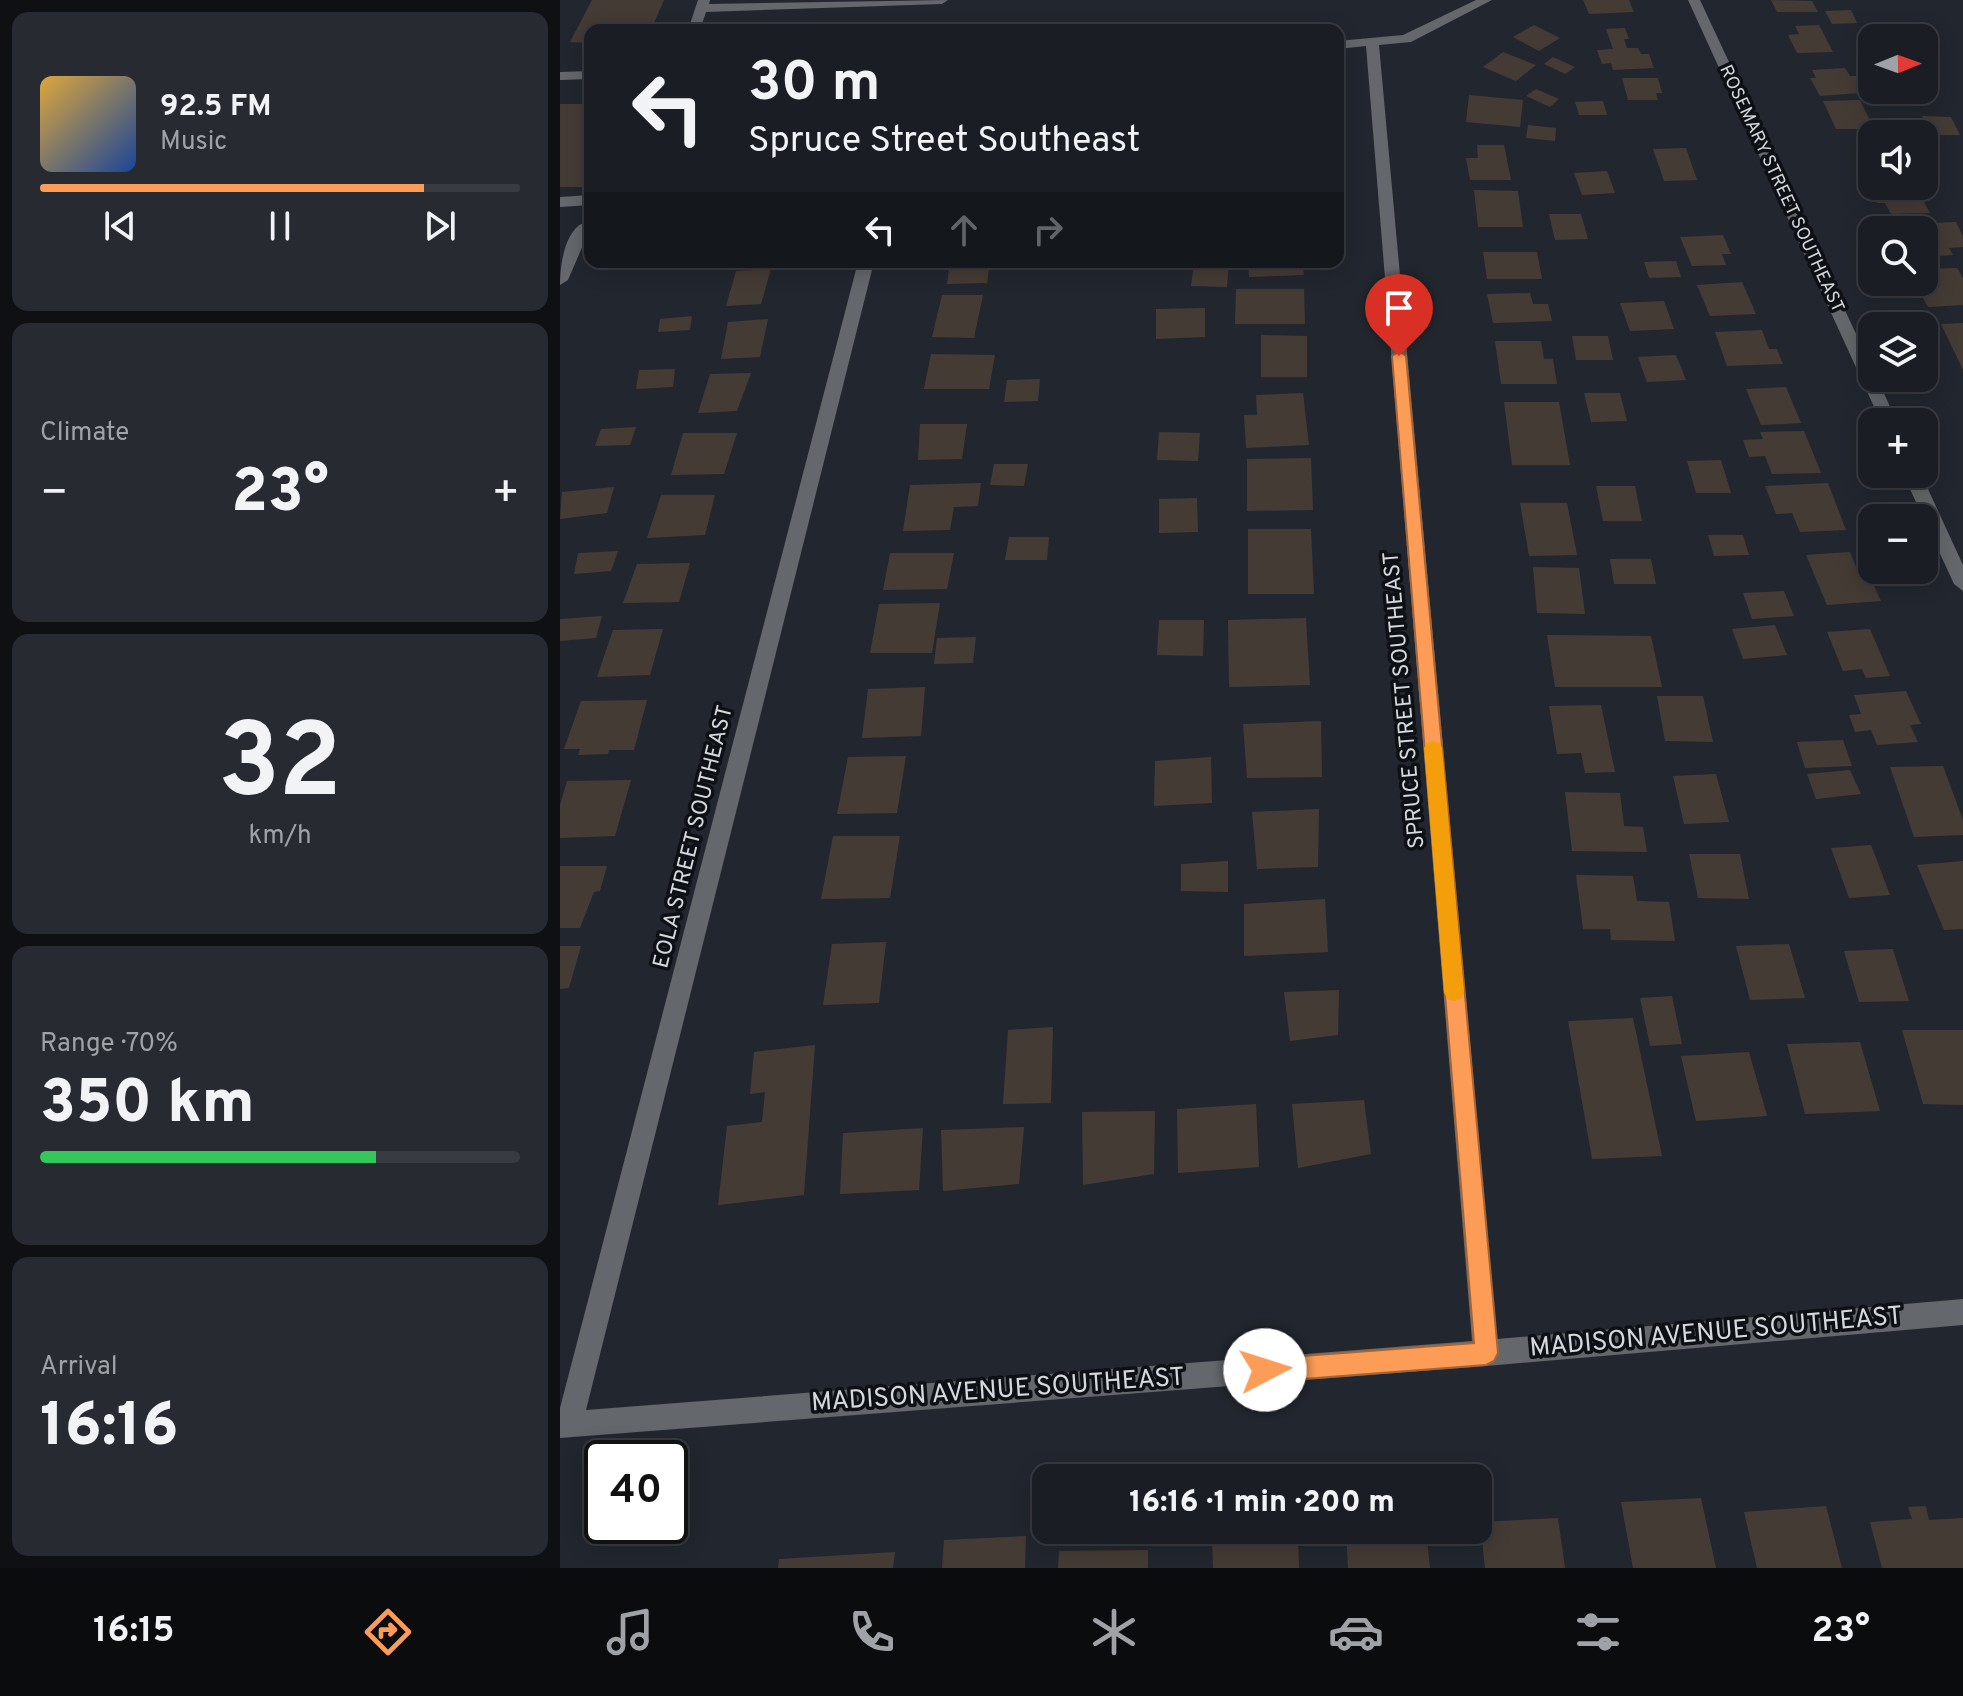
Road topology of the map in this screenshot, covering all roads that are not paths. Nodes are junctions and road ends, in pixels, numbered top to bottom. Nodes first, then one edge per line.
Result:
1 (942, 0) edge
2 (1486, 0) edge
3 (1694, 0) edge
4 (703, 4) edge
5 (696, 24) edge
6 (1372, 44) junction
7 (1344, 45) edge
8 (584, 75) edge
9 (560, 76) edge
10 (584, 200) edge
11 (560, 202) edge
12 (583, 228) dead end
13 (864, 268) edge
14 (560, 280) edge
15 (1883, 408) edge
16 (1918, 488) edge
17 (1963, 584) edge
18 (1963, 1312) edge
19 (1486, 1353) junction
20 (564, 1425) edge

1 - 4 street
2 - 6 street
3 - 15 street, ROSEMARY STREET SOUTHEAST
4 - 5 street
6 - 7 street
6 - 19 street, SPRUCE STREET SOUTHEAST
8 - 9 street
10 - 11 street
12 - 14 street
13 - 20 street, EOLA STREET SOUTHEAST
16 - 17 street
18 - 19 street, MADISON AVENUE SOUTHEAST
19 - 20 street, MADISON AVENUE SOUTHEAST

